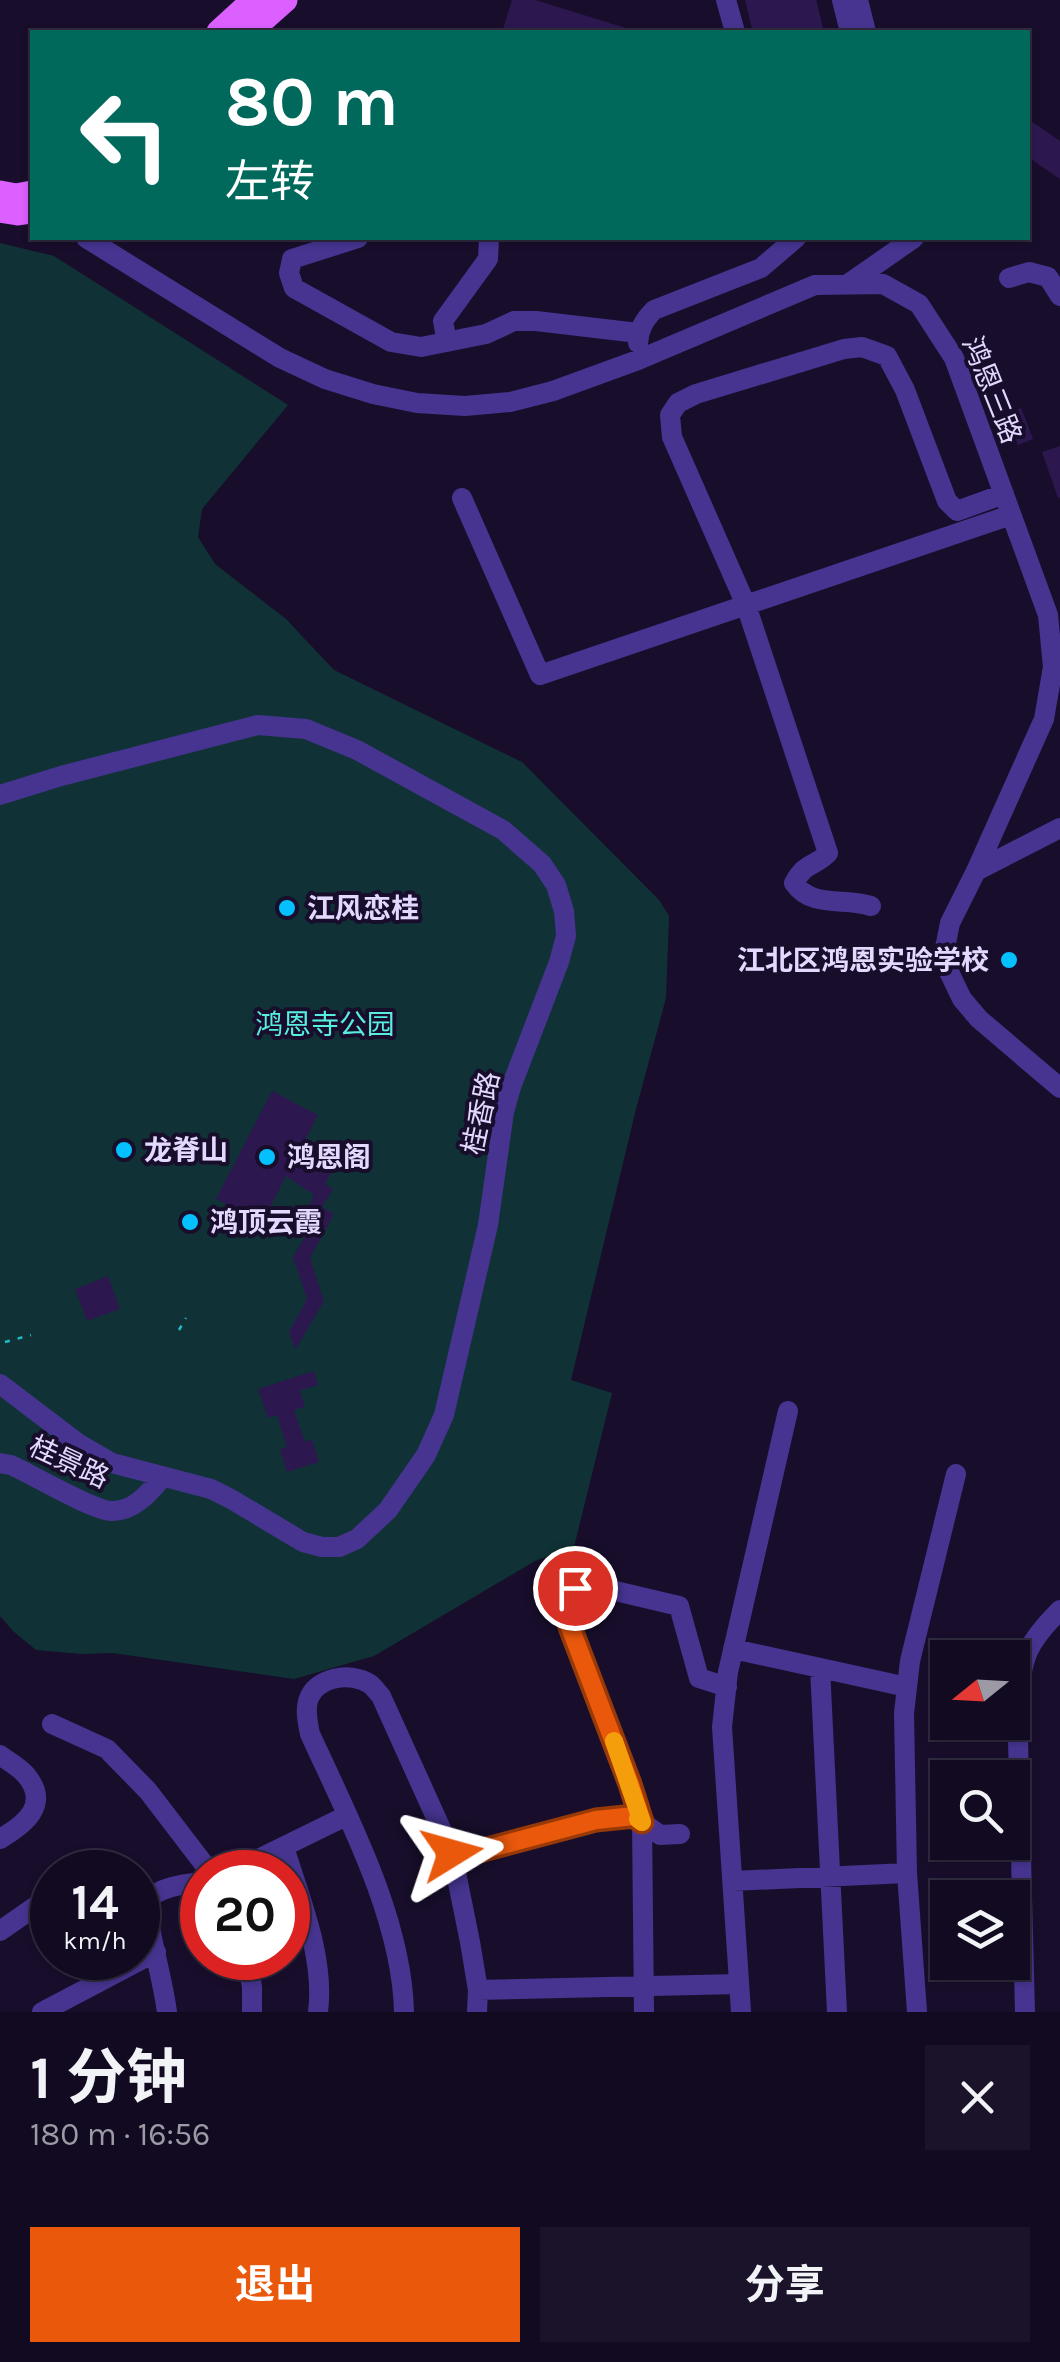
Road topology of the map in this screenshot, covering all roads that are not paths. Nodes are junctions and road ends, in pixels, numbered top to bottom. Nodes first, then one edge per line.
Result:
1 (254, 0) edge
2 (284, 0) edge
3 (726, 0) edge
4 (842, 0) edge
5 (858, 0) edge
6 (221, 30) edge
7 (251, 30) edge
8 (734, 30) edge
9 (850, 30) edge
10 (866, 30) edge
11 (89, 240) edge
12 (352, 240) edge
13 (489, 240) edge
14 (794, 240) edge
15 (911, 240) edge
16 (1009, 278) dead end
17 (846, 285) junction
18 (1060, 296) edge
19 (638, 333) junction
20 (447, 342) junction
21 (638, 360) junction
22 (462, 498) dead end
23 (1008, 504) junction
24 (746, 605) junction
25 (0, 795) edge
26 (1060, 828) edge
27 (976, 871) junction
28 (871, 906) dead end
29 (1060, 1088) edge
30 (0, 1384) edge
31 (788, 1411) dead end
32 (0, 1463) edge
33 (956, 1474) dead end
34 (162, 1478) junction
35 (1060, 1610) edge
36 (733, 1649) junction
37 (820, 1668) junction
38 (727, 1686) junction
39 (906, 1687) junction
40 (52, 1724) dead end
41 (0, 1755) edge
42 (346, 1816) junction
43 (642, 1822) junction
44 (680, 1834) dead end
45 (0, 1840) edge
46 (284, 1847) junction
47 (193, 1850) edge
48 (278, 1850) edge
49 (453, 1858) junction
50 (907, 1873) junction
51 (830, 1876) junction
52 (732, 1881) junction
53 (30, 1911) edge
54 (0, 1931) edge
55 (160, 1974) edge
56 (103, 1980) edge
57 (250, 1980) edge
58 (739, 1984) junction
59 (646, 1986) junction
60 (477, 2001) edge
61 (42, 2012) edge
62 (167, 2012) edge
63 (252, 2012) edge
64 (318, 2012) edge
65 (404, 2012) edge
66 (644, 2012) edge
67 (741, 2012) edge
68 (837, 2012) edge
69 (917, 2012) edge
70 (1024, 2012) edge

1 - 6 main road
2 - 7 main road
3 - 8 street
4 - 9 street
5 - 10 street
11 - 21 street, 鸿恩三路
12 - 20 street
13 - 20 street
14 - 19 street
15 - 17 street
16 - 18 street
17 - 21 street, 鸿恩三路
17 - 23 street, 鸿恩三路
19 - 20 street
19 - 21 street
22 - 24 street
23 - 24 street
23 - 24 street
23 - 27 street, 鸿恩三路
24 - 28 street
25 - 34 street, 桂香路
26 - 27 street
27 - 29 street, 鸿恩三路
30 - 34 street, 桂香路
31 - 36 street
32 - 34 street, 桂景路
33 - 39 street
35 - 70 street
36 - 37 street
36 - 38 street
37 - 39 street
37 - 51 street
38 - 43 street
38 - 52 street
39 - 50 street
40 - 47 street
41 - 45 street
42 - 46 street
42 - 49 street
42 - 65 street
43 - 44 street
43 - 49 street
43 - 59 street
46 - 48 street
46 - 64 street
49 - 60 street
50 - 51 street
50 - 69 street
51 - 52 street
51 - 68 street
52 - 58 street
53 - 54 street
55 - 62 street
56 - 61 street
57 - 63 street
58 - 59 street
58 - 67 street
59 - 60 street
59 - 66 street

